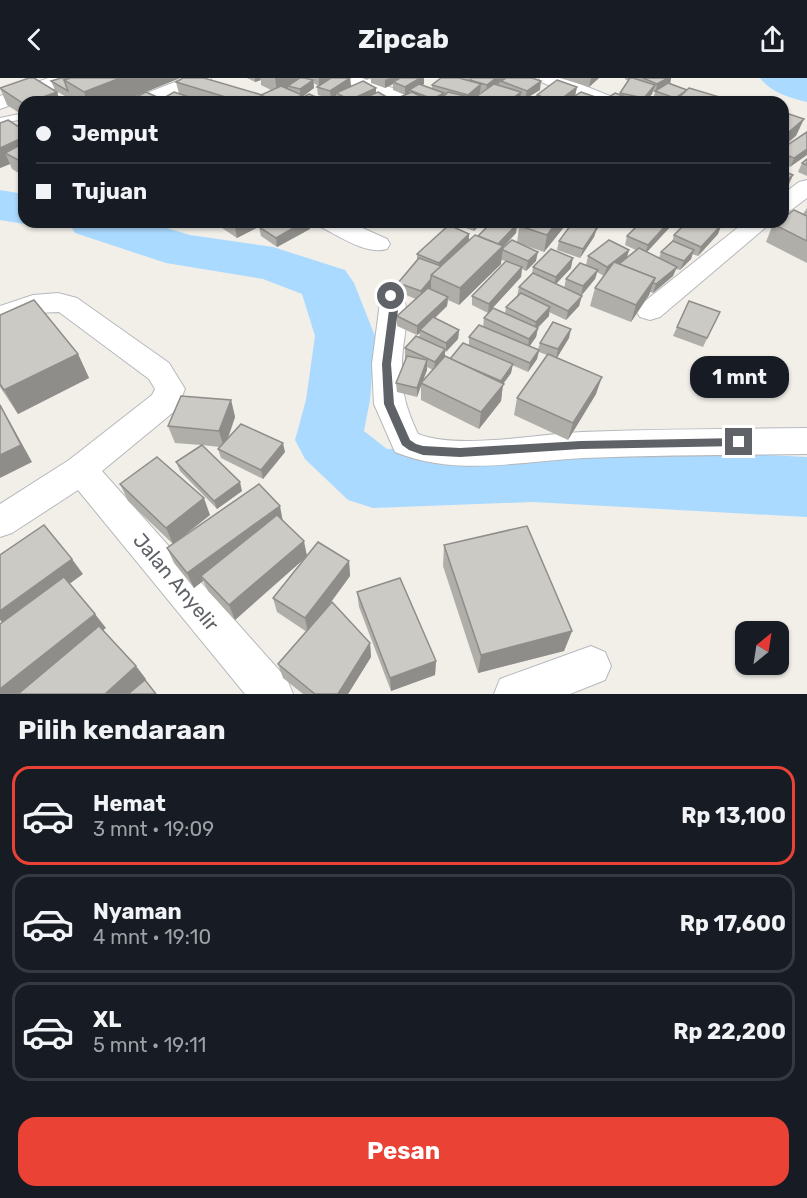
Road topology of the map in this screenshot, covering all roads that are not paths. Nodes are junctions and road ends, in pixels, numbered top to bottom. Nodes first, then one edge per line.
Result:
1 (65, 78) edge
2 (202, 78) edge
3 (350, 78) edge
4 (548, 78) edge
5 (18, 96) edge
6 (18, 96) edge
7 (156, 96) edge
8 (396, 96) edge
9 (593, 96) edge
10 (0, 103) edge
11 (0, 108) edge
12 (14, 119) edge
13 (802, 182) edge
14 (789, 198) edge
15 (342, 228) edge
16 (752, 228) edge
17 (378, 244) dead end
18 (391, 296) dead end
19 (8, 308) edge
20 (650, 311) dead end
21 (807, 441) edge
22 (81, 470) junction
23 (0, 522) edge
24 (591, 666) dead end
25 (272, 694) edge
26 (515, 694) edge

1 - 6 street
2 - 7 street
3 - 8 street
4 - 9 street
5 - 10 street
11 - 12 street
13 - 14 street
15 - 17 street
16 - 20 street
18 - 21 street
19 - 22 street
22 - 23 street
22 - 25 street, Jalan Anyelir
24 - 26 street

